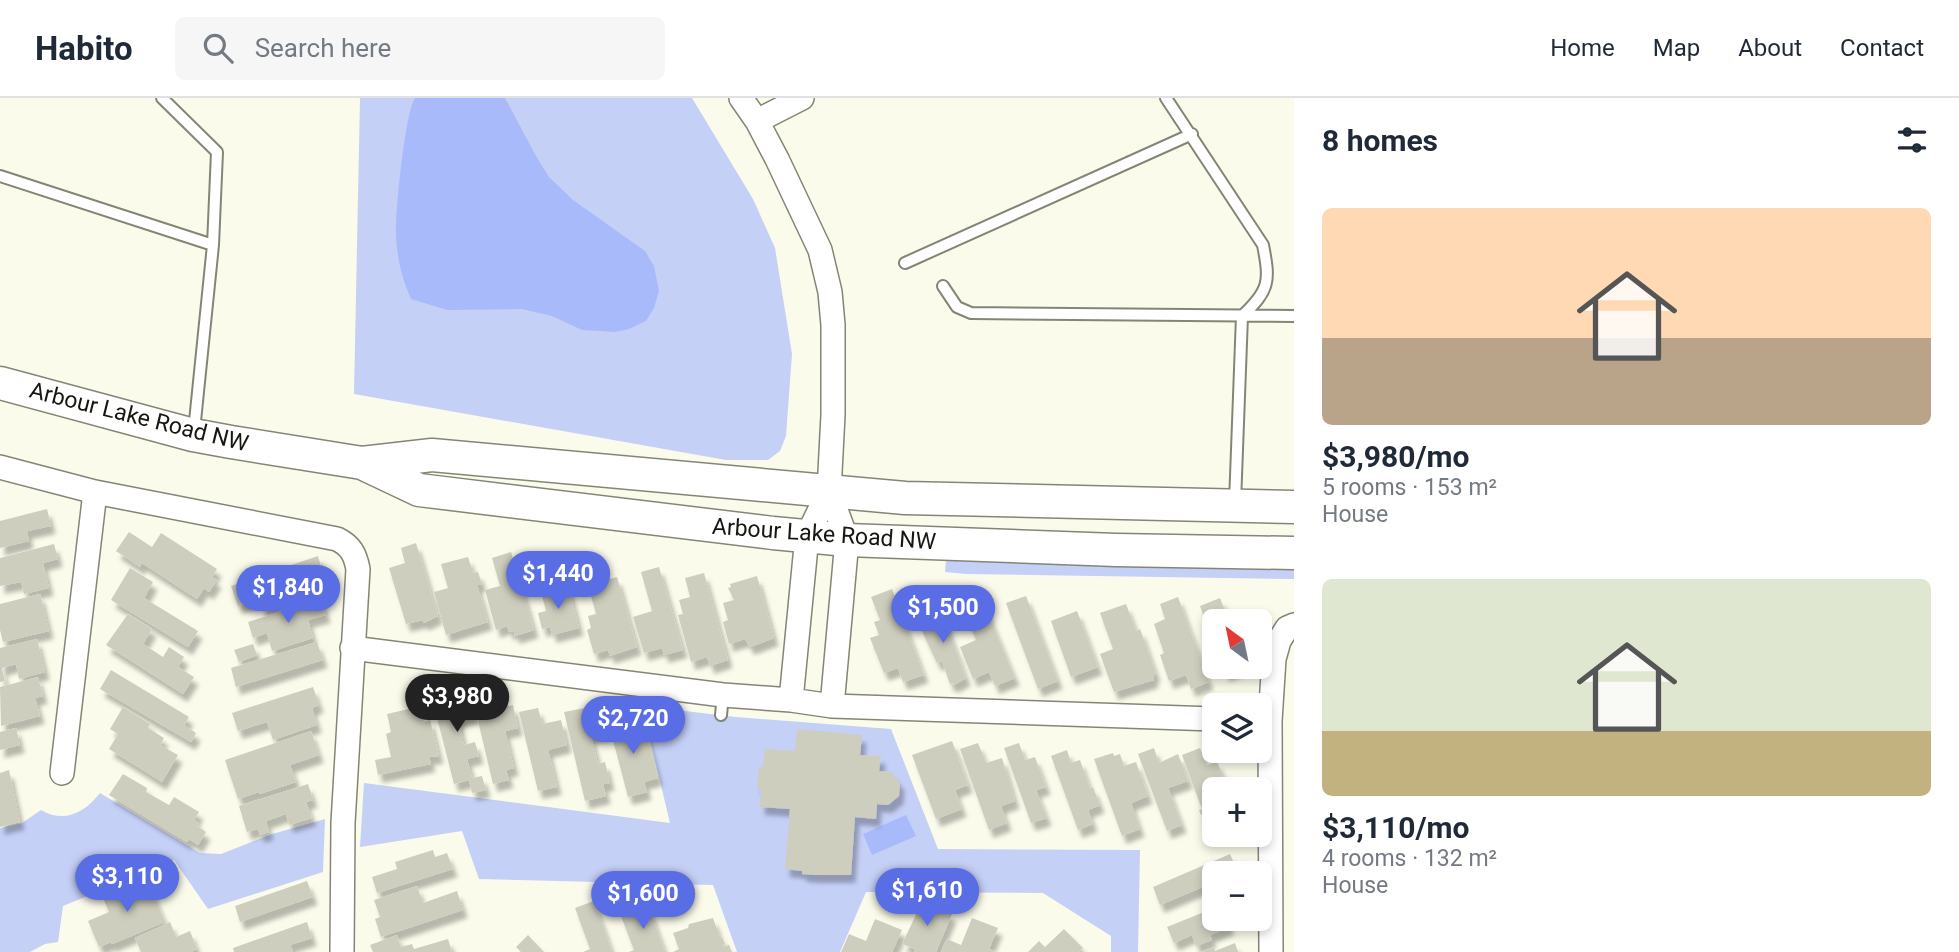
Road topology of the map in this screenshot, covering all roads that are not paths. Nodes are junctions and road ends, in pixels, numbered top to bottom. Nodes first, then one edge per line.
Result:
1 (162, 98) edge
2 (741, 98) edge
3 (802, 98) edge
4 (1166, 98) edge
5 (757, 121) junction
6 (1192, 134) junction
7 (0, 176) edge
8 (213, 245) junction
9 (905, 263) dead end
10 (943, 286) dead end
11 (1242, 316) junction
12 (1294, 316) edge
13 (0, 383) edge
14 (193, 435) junction
15 (362, 463) junction
16 (0, 467) edge
17 (829, 491) junction
18 (95, 492) junction
19 (1234, 506) junction
20 (1294, 507) edge
21 (807, 536) junction
22 (847, 540) junction
23 (1294, 553) edge
24 (1294, 625) edge
25 (352, 648) junction
26 (1269, 693) edge
27 (791, 700) junction
28 (832, 706) junction
29 (1202, 719) edge
30 (1266, 763) edge
31 (62, 773) dead end
32 (342, 952) edge
33 (1271, 952) edge

1 - 8 lane
2 - 5 street
3 - 5 street
4 - 6 lane
5 - 17 street
6 - 9 lane
6 - 11 lane
7 - 8 lane
8 - 14 lane
10 - 11 lane
11 - 12 lane
11 - 19 lane
13 - 14 street, Arbour Lake Road NW
14 - 15 street, Arbour Lake Road NW
15 - 17 street, Arbour Lake Road NW
15 - 21 street, Arbour Lake Road NW
16 - 18 street
17 - 19 street, Arbour Lake Road NW
17 - 21 street
17 - 22 street
18 - 25 street
18 - 31 street
19 - 20 street, Arbour Lake Road NW
21 - 22 street, Arbour Lake Road NW
21 - 27 street
22 - 23 street, Arbour Lake Road NW
22 - 28 street
24 - 26 street
25 - 27 street
25 - 32 street
27 - 28 street
28 - 29 street
30 - 33 street

